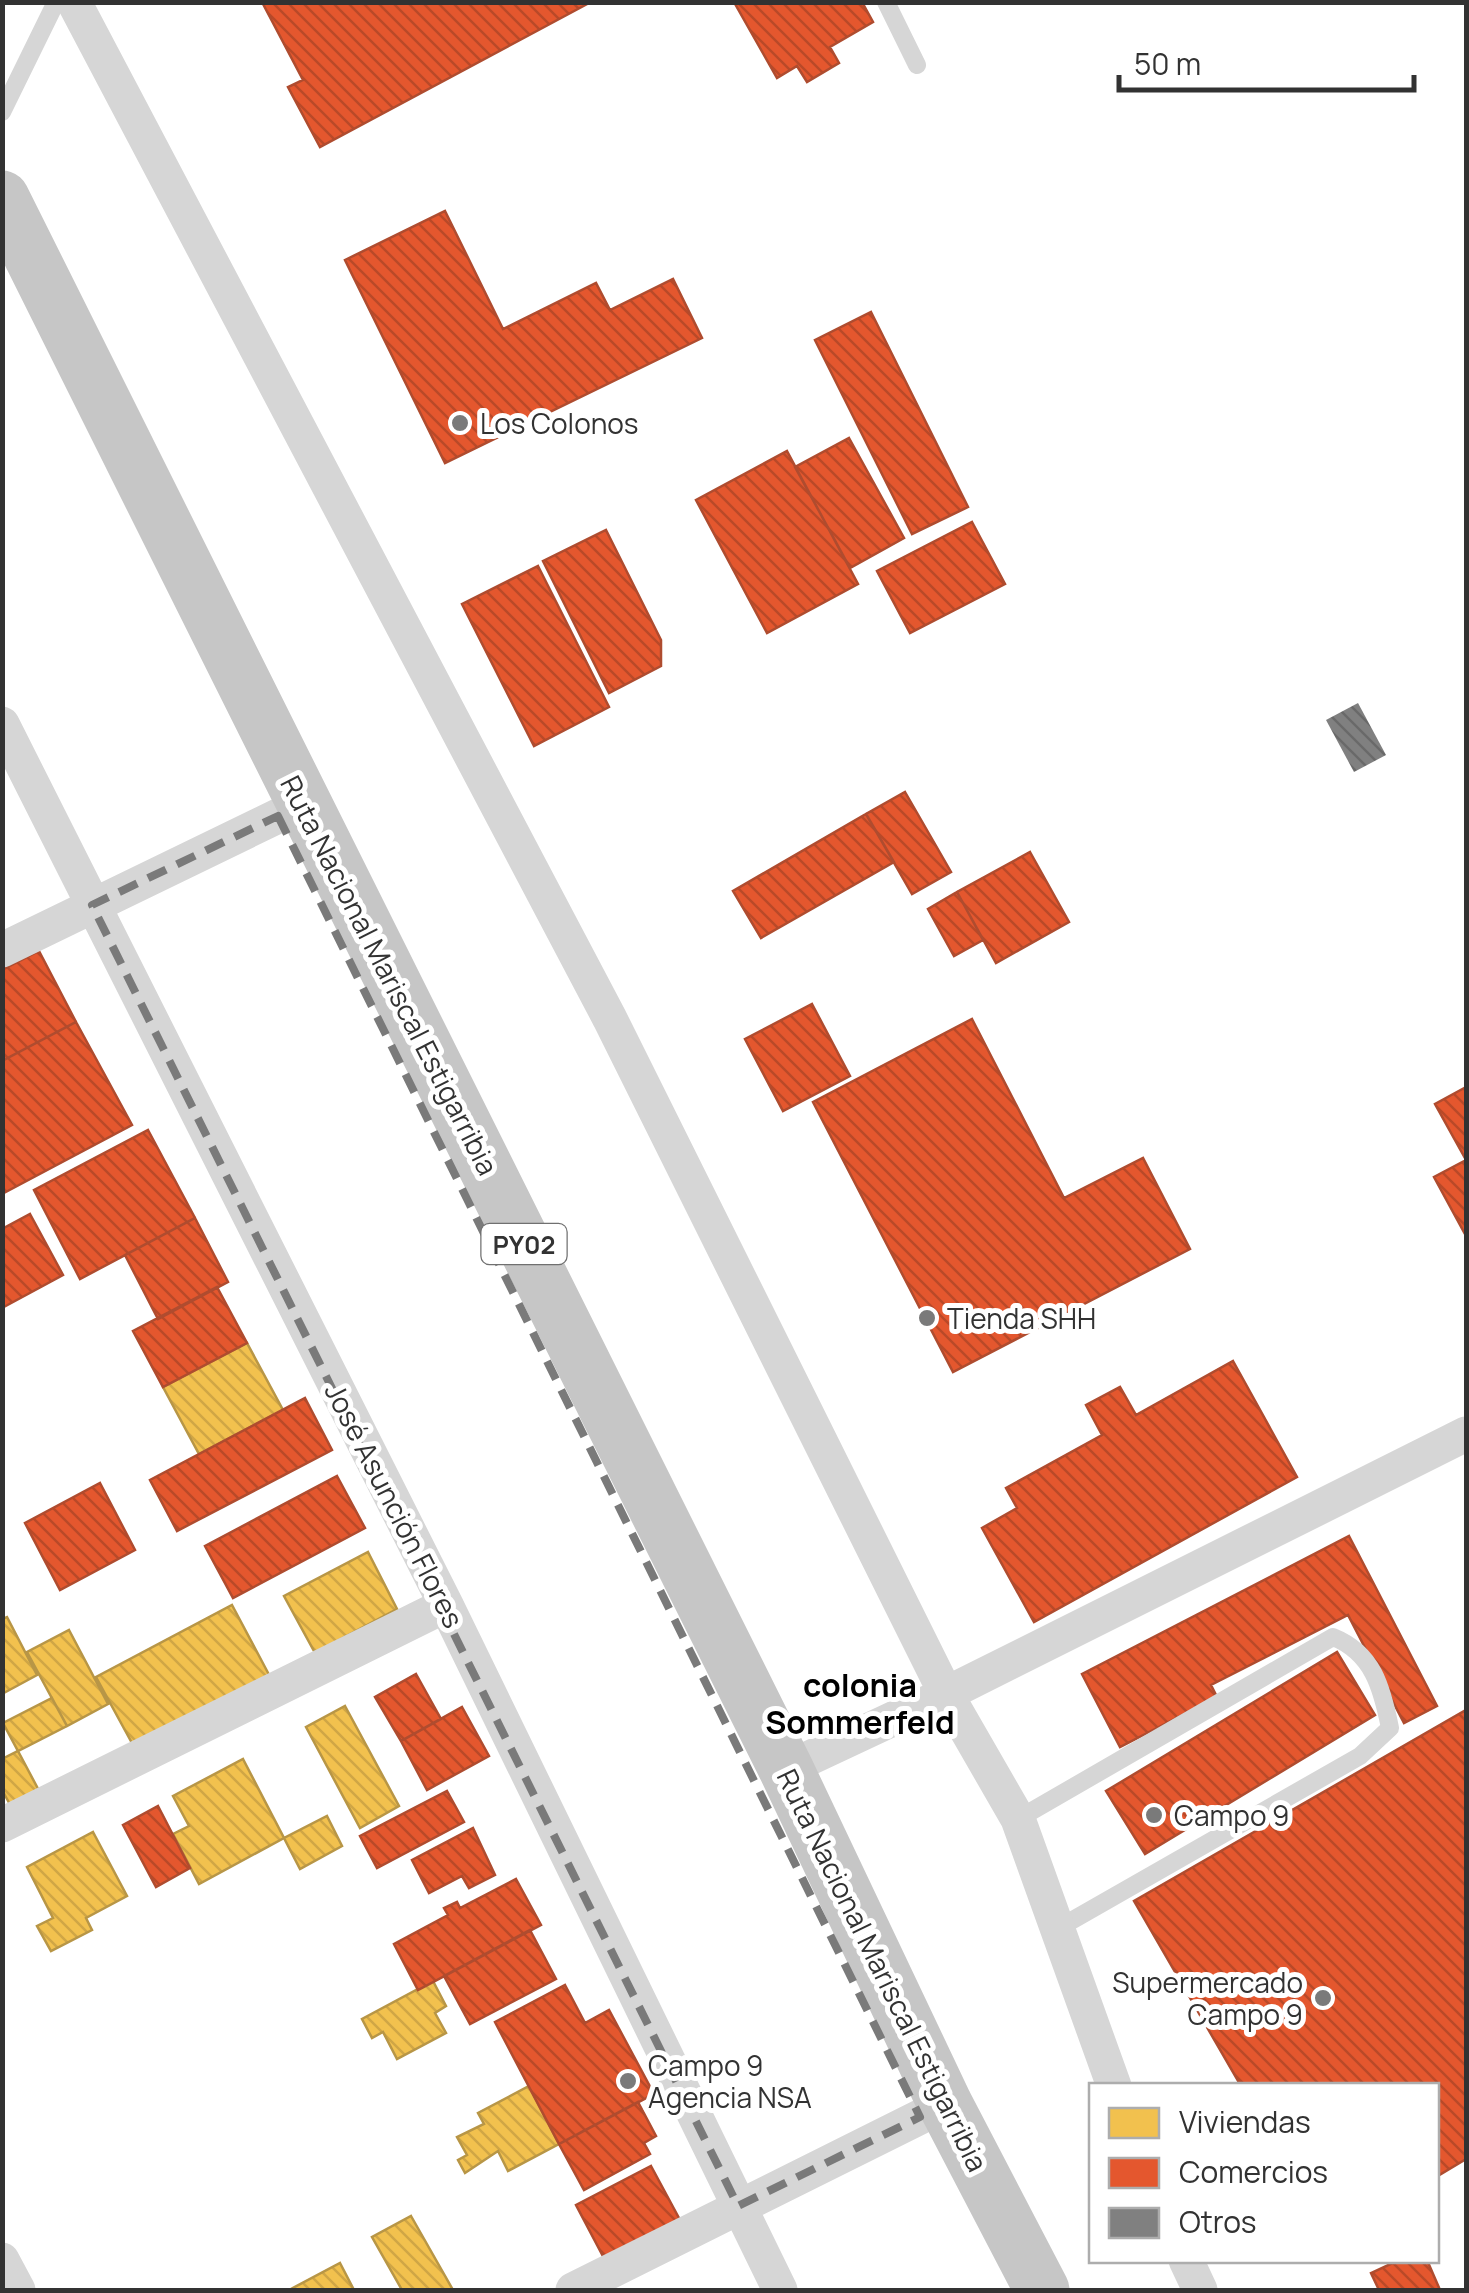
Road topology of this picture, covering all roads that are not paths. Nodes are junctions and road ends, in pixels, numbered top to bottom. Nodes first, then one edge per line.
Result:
1 (56, 2) edge
2 (74, 2) edge
3 (886, 2) edge
4 (918, 65) dead end
5 (2, 112) edge
6 (2, 198) edge
7 (2, 268) edge
8 (2, 724) edge
9 (278, 816) junction
10 (92, 905) junction
11 (2, 950) edge
12 (1466, 1434) edge
13 (446, 1605) junction
14 (946, 1694) junction
15 (786, 1769) junction
16 (1018, 1819) junction
17 (2, 1825) edge
18 (1057, 1928) junction
19 (1113, 2083) edge
20 (920, 2117) junction
21 (738, 2206) junction
22 (2, 2260) edge
23 (1187, 2263) edge
24 (18, 2290) edge
25 (573, 2290) edge
26 (780, 2290) edge
27 (1005, 2290) edge
28 (1042, 2290) edge
29 (1200, 2290) edge

1 - 5 lane
2 - 14 street
3 - 4 lane
6 - 15 highway, Ruta Nacional Mariscal Estigarribia / PY02
7 - 9 highway, Ruta Nacional Mariscal Estigarribia / PY02
8 - 10 street, José Asunción Flores
9 - 10 street
9 - 20 highway, Ruta Nacional Mariscal Estigarribia / PY02
10 - 11 street
10 - 13 street, José Asunción Flores
12 - 14 street
13 - 17 street
13 - 21 street, José Asunción Flores
14 - 15 street
14 - 16 street
15 - 28 highway, Ruta Nacional Mariscal Estigarribia / PY02
16 - 18 street
16 - 18 lane
18 - 19 street
20 - 21 street
20 - 27 highway, Ruta Nacional Mariscal Estigarribia / PY02
21 - 25 street
21 - 26 street, José Asunción Flores
22 - 24 street
23 - 29 street

